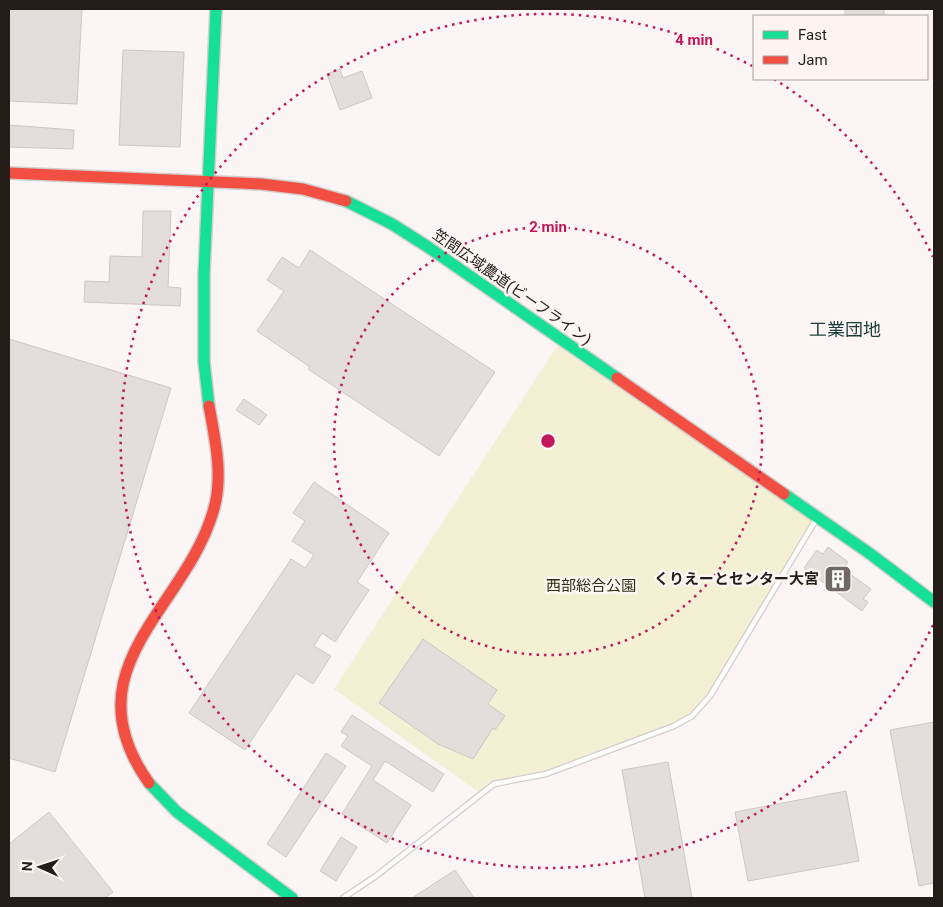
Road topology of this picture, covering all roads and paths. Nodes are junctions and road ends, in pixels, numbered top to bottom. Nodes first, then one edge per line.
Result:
1 (216, 9) edge
2 (9, 173) edge
3 (209, 182) junction
4 (818, 517) junction
5 (934, 602) edge
6 (292, 898) edge
7 (343, 898) edge

1 - 3 street
2 - 3 street, 笠間広域農道(ビーフライン)
3 - 4 street, 笠間広域農道(ビーフライン)
3 - 6 street
4 - 5 street, 笠間広域農道(ビーフライン)
4 - 7 lane

